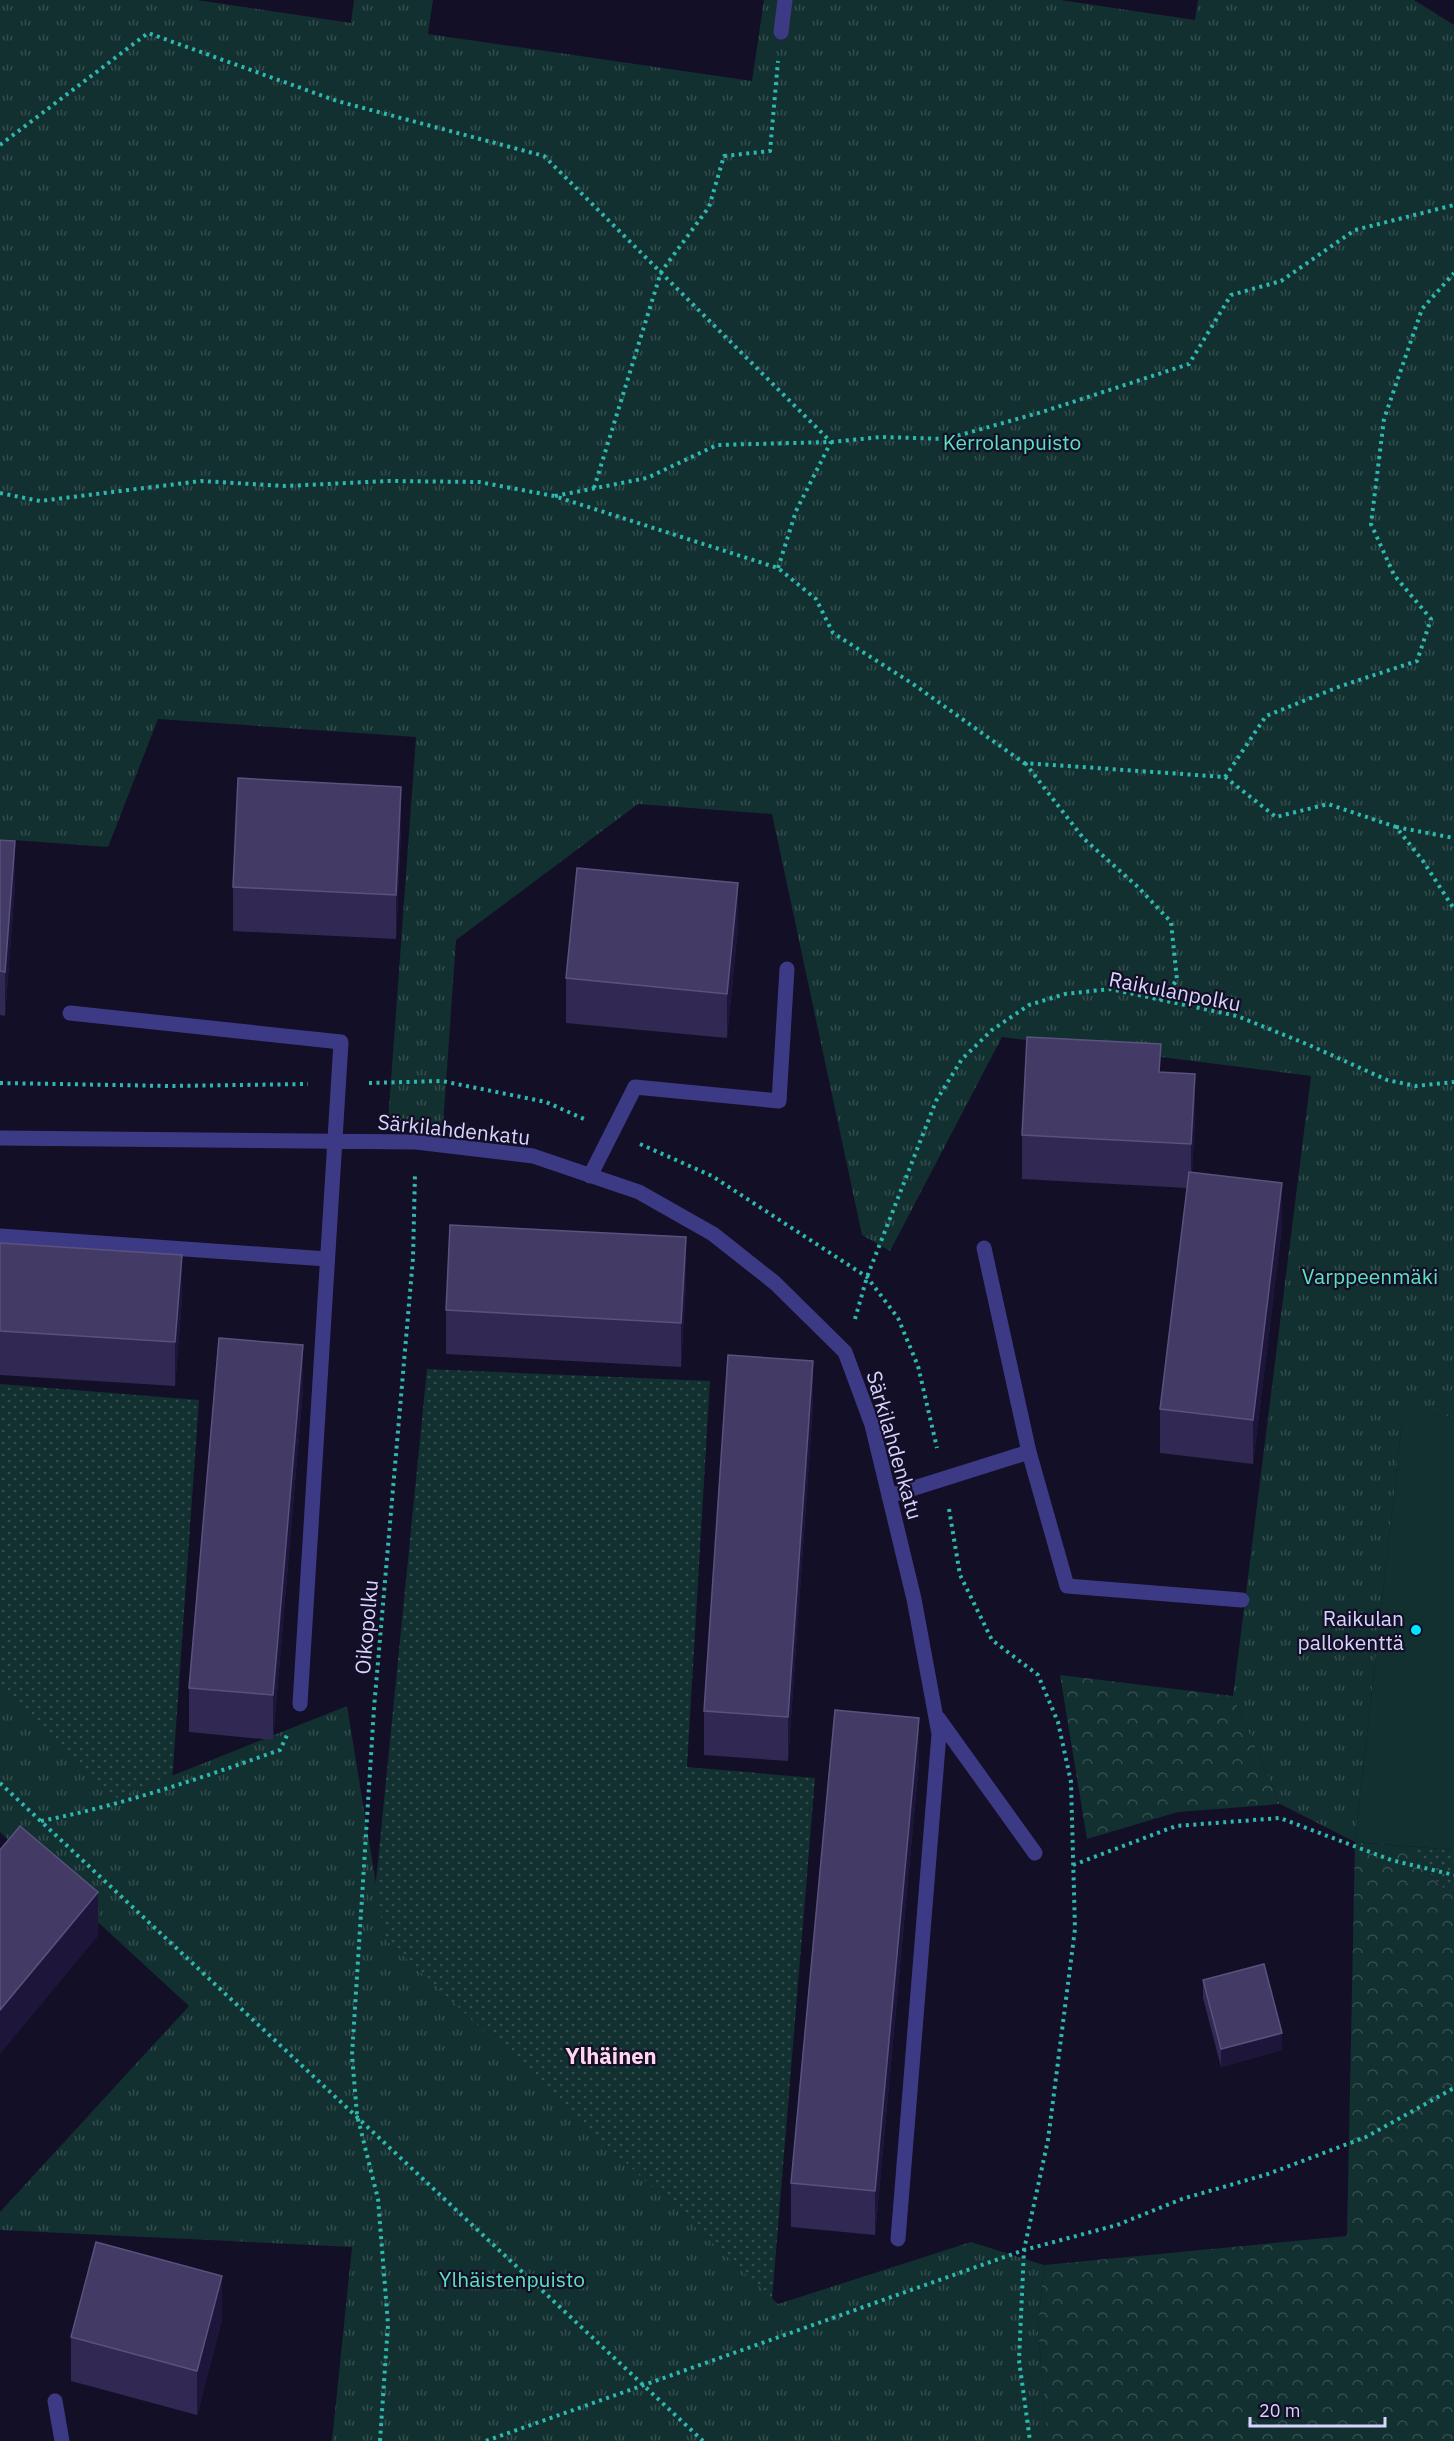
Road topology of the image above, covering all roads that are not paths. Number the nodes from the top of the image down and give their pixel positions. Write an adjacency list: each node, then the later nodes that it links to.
1 (785, 0): 2 (street)
2 (780, 32)
3 (787, 969): 7 (street)
4 (70, 1013): 6 (street)
5 (0, 1138): 6 (street, Särkilahdenkatu)
6 (334, 1141): 7 (street, Särkilahdenkatu); 10 (street)
7 (590, 1176): 12 (street, Särkilahdenkatu)
8 (0, 1236): 10 (street)
9 (984, 1248): 11 (street)
10 (327, 1259): 14 (street)
11 (1029, 1452): 12 (street); 13 (street)
12 (889, 1496): 15 (street, Särkilahdenkatu)
13 (1242, 1600)
14 (300, 1704)
15 (935, 1713): 16 (street); 17 (street, Särkilahdenkatu)
16 (1035, 1853)
17 (898, 2239)
18 (55, 2401): 19 (street)
19 (62, 2441)

